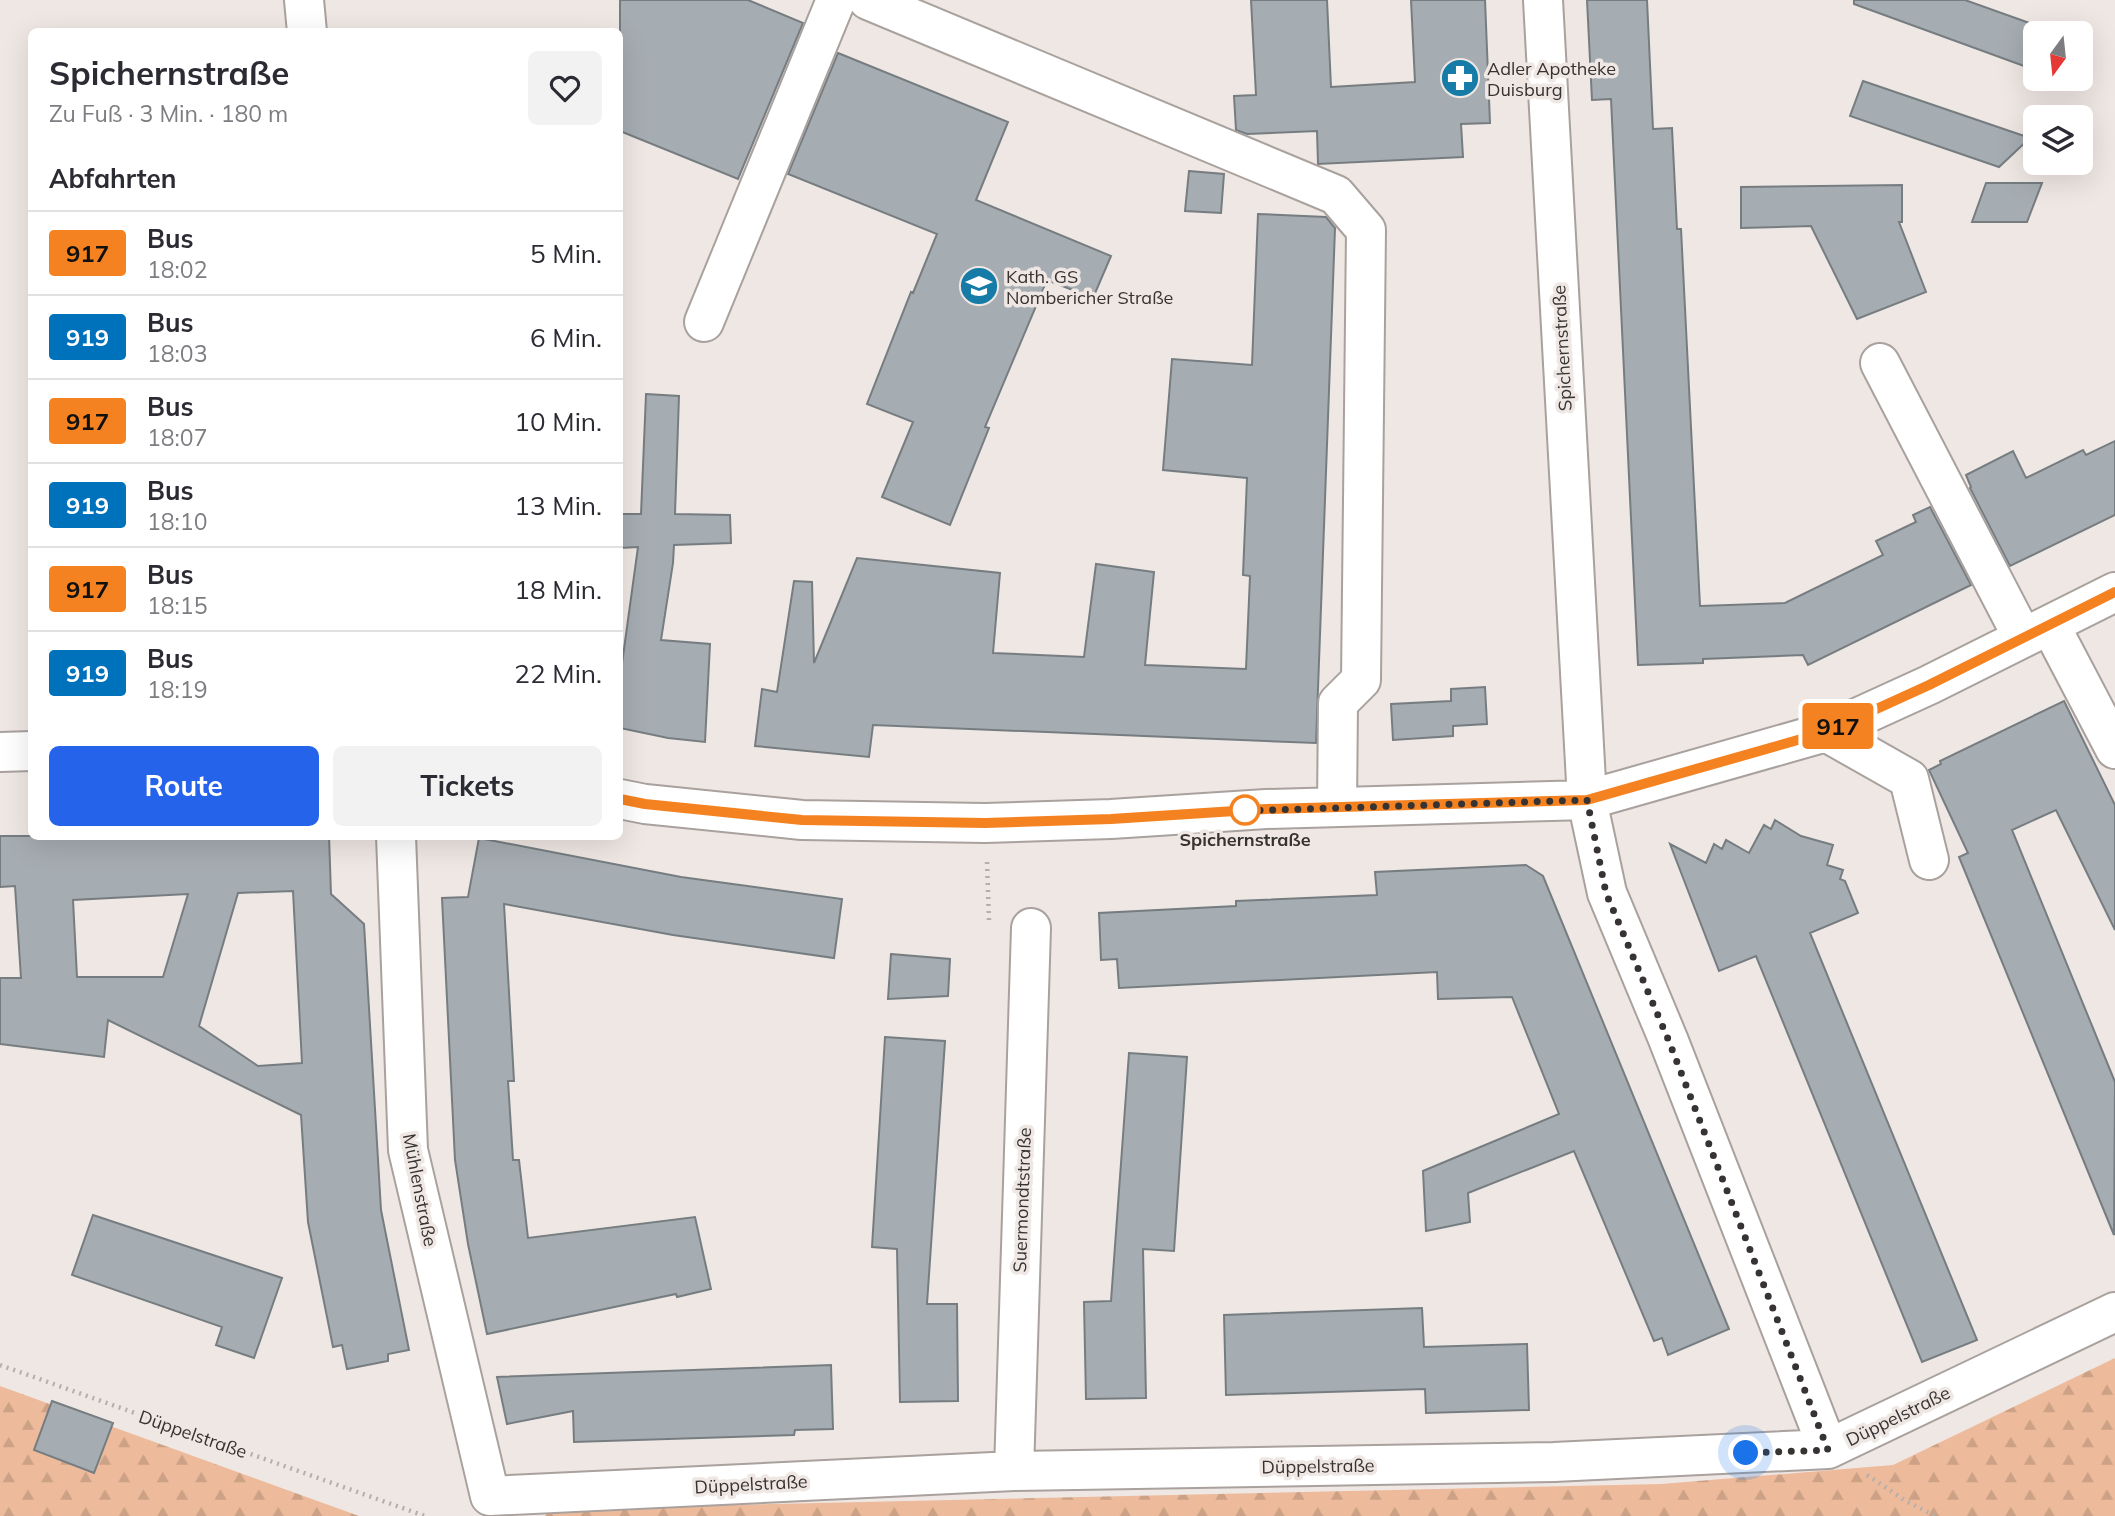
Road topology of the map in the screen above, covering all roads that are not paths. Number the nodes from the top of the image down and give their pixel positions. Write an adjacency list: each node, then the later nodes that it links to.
1 (304, 0): 5 (street)
2 (836, 0): 6 (street)
3 (868, 0): 16 (street)
4 (1544, 0): 15 (street, Spichernstraße)
5 (307, 28)
6 (704, 321)
7 (1880, 363): 9 (street)
8 (2115, 592): 9 (street)
9 (2037, 631): 10 (street); 11 (street)
10 (1826, 732): 15 (street); 18 (street)
11 (2115, 748)
12 (28, 751): 13 (street)
13 (0, 752)
14 (623, 800): 16 (street)
15 (1587, 800): 16 (street); 21 (street, Spichernstraße)
16 (1337, 807)
17 (396, 840): 23 (street, Mühlenstraße)
18 (1929, 860)
19 (1031, 928): 22 (street, Suermondtstraße)
20 (2115, 1312): 21 (street, Düppelstraße)
21 (1828, 1450): 22 (street, Düppelstraße)
22 (1014, 1471): 23 (street, Düppelstraße)
23 (490, 1496)

